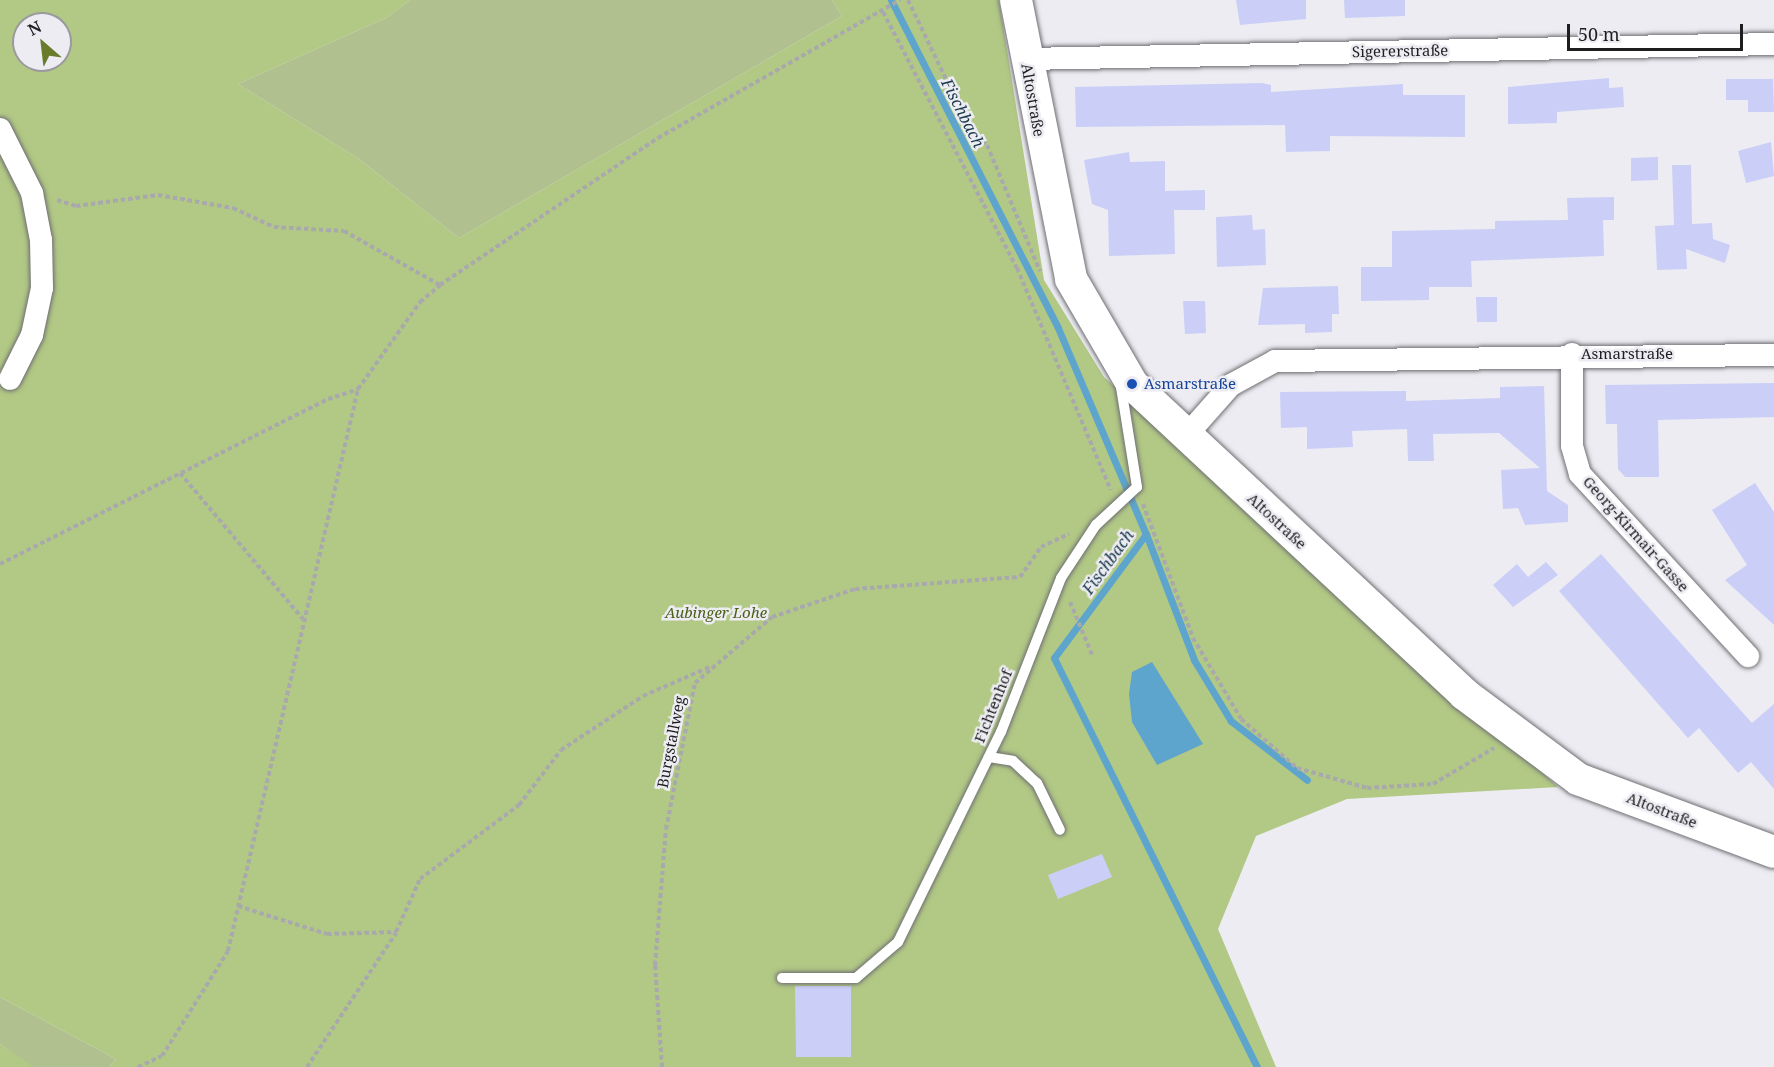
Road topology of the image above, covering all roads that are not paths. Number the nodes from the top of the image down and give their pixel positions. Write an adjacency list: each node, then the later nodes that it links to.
1 (1016, 0): 3 (main road, Altostraße)
2 (1774, 44): 3 (street, Sigererstraße)
3 (1026, 59): 7 (main road, Altostraße)
4 (0, 129): 8 (street)
5 (1572, 354): 6 (street, Asmarstraße); 9 (street, Asmarstraße); 10 (street, Georg-Kirmair-Gasse)
6 (1774, 355)
7 (1118, 366): 9 (main road, Altostraße); 11 (lane, Fichtenhof)
8 (10, 379)
9 (1185, 436): 13 (main road, Altostraße)
10 (1748, 656)
11 (989, 757): 12 (lane); 14 (lane, Fichtenhof)
12 (1060, 830)
13 (1774, 852)
14 (782, 978)

